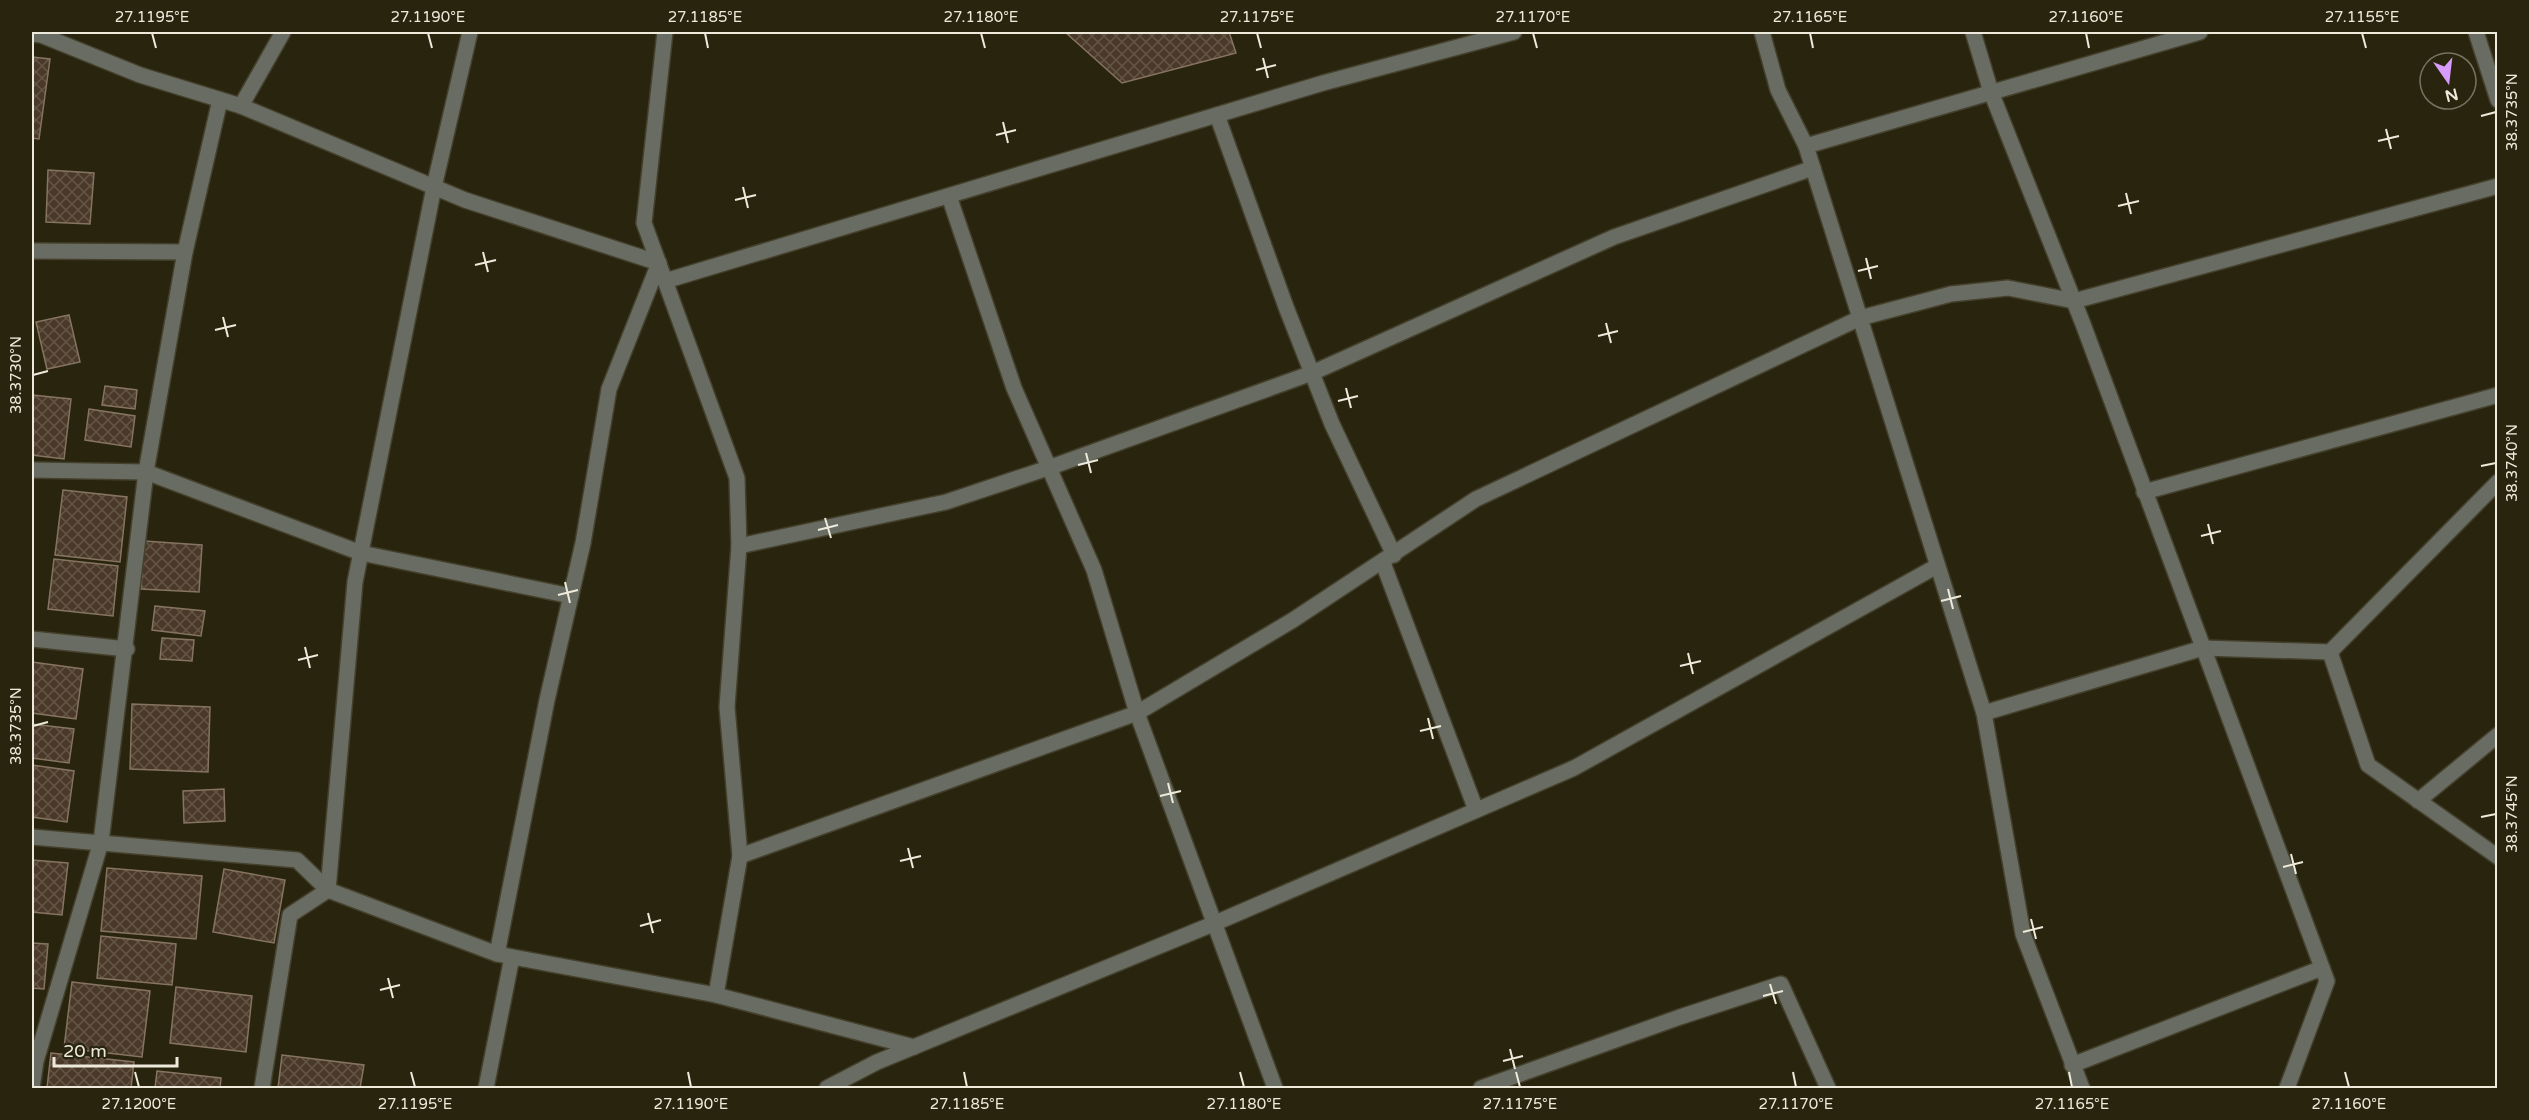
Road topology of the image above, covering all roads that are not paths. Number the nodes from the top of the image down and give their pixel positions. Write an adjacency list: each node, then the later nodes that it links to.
1 (283, 32): 13 (street)
2 (470, 32): 18 (street)
3 (666, 32): 22 (street)
4 (1514, 32): 14 (street)
5 (1761, 32): 15 (street)
6 (1974, 32): 10 (street)
7 (2200, 32): 10 (street)
8 (2476, 32): 12 (street)
9 (32, 34): 11 (street)
10 (1991, 92): 15 (street); 24 (street)
11 (220, 100): 13 (street); 21 (street)
12 (2498, 100)
13 (241, 106): 18 (street)
14 (1217, 115): 19 (street); 26 (street)
15 (1806, 146): 16 (street)
16 (1813, 168): 25 (street); 26 (street)
17 (2498, 186): 24 (street)
18 (434, 187): 22 (street); 34 (street)
19 (949, 196): 23 (street); 28 (street)
20 (32, 251): 21 (street)
21 (185, 252): 30 (street)
22 (659, 263): 23 (street); 37 (street)
23 (665, 281): 33 (street)
24 (2074, 301): 25 (street); 32 (street)
25 (1860, 318): 35 (street); 36 (street)
26 (1312, 373): 28 (street); 35 (street)
27 (2498, 395): 32 (street)
28 (1051, 467): 33 (street); 42 (street)
29 (32, 470): 30 (street)
30 (146, 472): 34 (street); 40 (street)
31 (2498, 482): 41 (street)
32 (2144, 492): 39 (street)
33 (739, 546): 49 (street)
34 (361, 553): 37 (street); 51 (street)
35 (1388, 559): 42 (street); 46 (street)
36 (1937, 566): 43 (street); 46 (street)
37 (570, 596): 53 (street)
38 (32, 639): 40 (street)
39 (2203, 648): 41 (street); 43 (street); 54 (street)
40 (127, 649): 48 (street)
41 (2330, 652): 45 (street)
42 (1137, 713): 49 (street); 52 (street)
43 (1984, 713): 58 (street)
44 (2498, 735): 45 (street)
45 (2418, 801): 50 (street)
46 (1476, 810): 52 (street)
47 (32, 837): 48 (street)
48 (101, 842): 51 (street); 57 (street)
49 (740, 856): 55 (street)
50 (2498, 857)
51 (328, 890): 53 (street); 60 (street)
52 (1213, 924): 56 (street); 63 (street)
53 (505, 956): 55 (street); 61 (street)
54 (2322, 968): 58 (street); 67 (street)
55 (716, 995): 56 (street)
56 (914, 1047): 62 (street)
57 (34, 1060): 59 (street)
58 (2072, 1065): 66 (street)
59 (32, 1089)
60 (262, 1089)
61 (486, 1089)
62 (827, 1089)
63 (1275, 1089)
64 (1481, 1089): 65 (street)
65 (1828, 1089)
66 (2082, 1089)
67 (2287, 1089)

